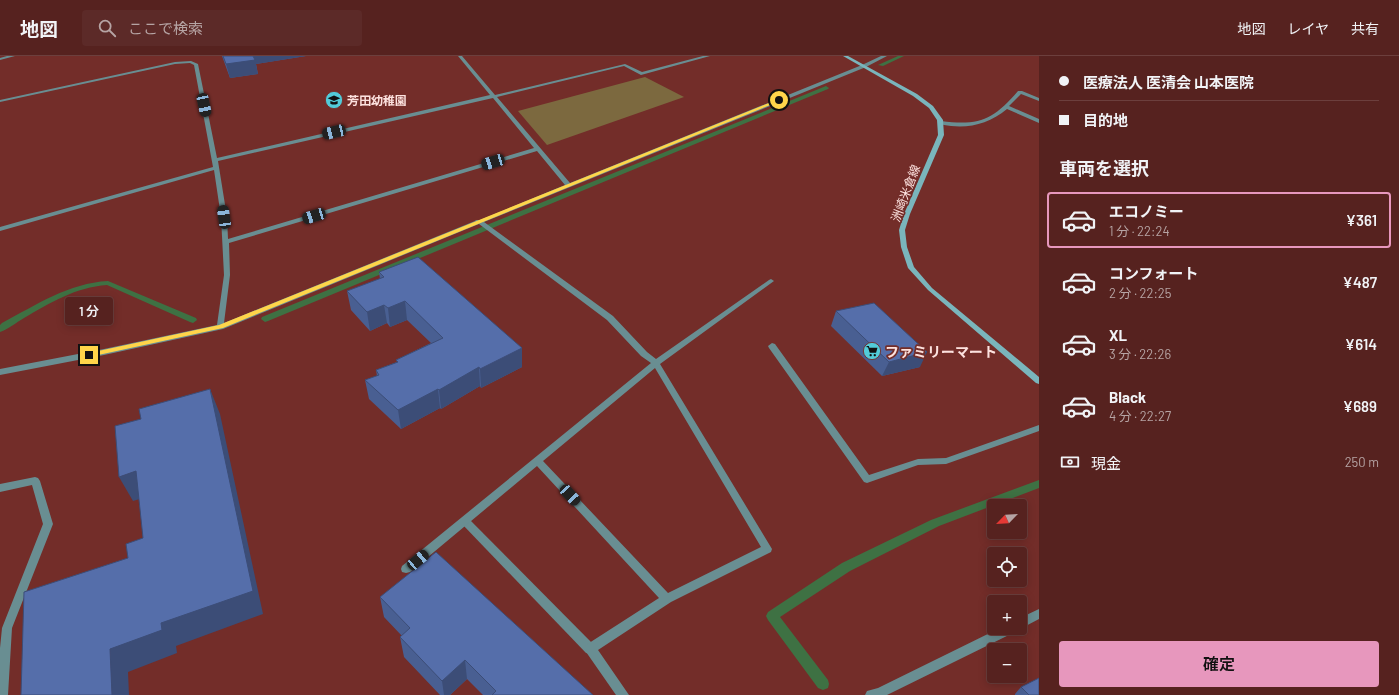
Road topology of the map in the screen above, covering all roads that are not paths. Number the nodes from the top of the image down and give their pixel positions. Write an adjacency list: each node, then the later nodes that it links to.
1 (13, 56): 6 (street)
2 (460, 56): 8 (street)
3 (708, 56): 8 (street)
4 (846, 56): 7 (main road)
5 (885, 56): 7 (street)
6 (0, 59)
7 (867, 65): 13 (main road); 17 (street)
8 (494, 96): 14 (street); 15 (street)
9 (1039, 100): 11 (street)
10 (0, 101): 15 (street)
11 (1007, 108): 12 (street); 13 (street)
12 (1039, 121)
13 (941, 123): 26 (main road, 洲崎米倉線)
14 (538, 149): 17 (street); 20 (street)
15 (215, 160): 16 (street)
16 (216, 168): 19 (street); 20 (street)
17 (568, 185): 18 (street)
18 (483, 226): 22 (street); 24 (street)
19 (0, 229)
20 (225, 242): 22 (street)
21 (772, 281): 24 (street)
22 (220, 327): 25 (street)
23 (772, 346): 27 (street)
24 (656, 363): 28 (street); 32 (street)
25 (0, 372)
26 (1039, 381)
27 (1039, 428)
28 (537, 461): 30 (street); 32 (street)
29 (0, 488): 37 (street)
30 (465, 521): 31 (street); 36 (street)
31 (406, 570)
32 (667, 599): 36 (street)
33 (1039, 614): 34 (street)
34 (1027, 620)
35 (997, 635): 39 (street)
36 (590, 648): 38 (street)
37 (2, 695)
38 (623, 695)
39 (871, 695)

